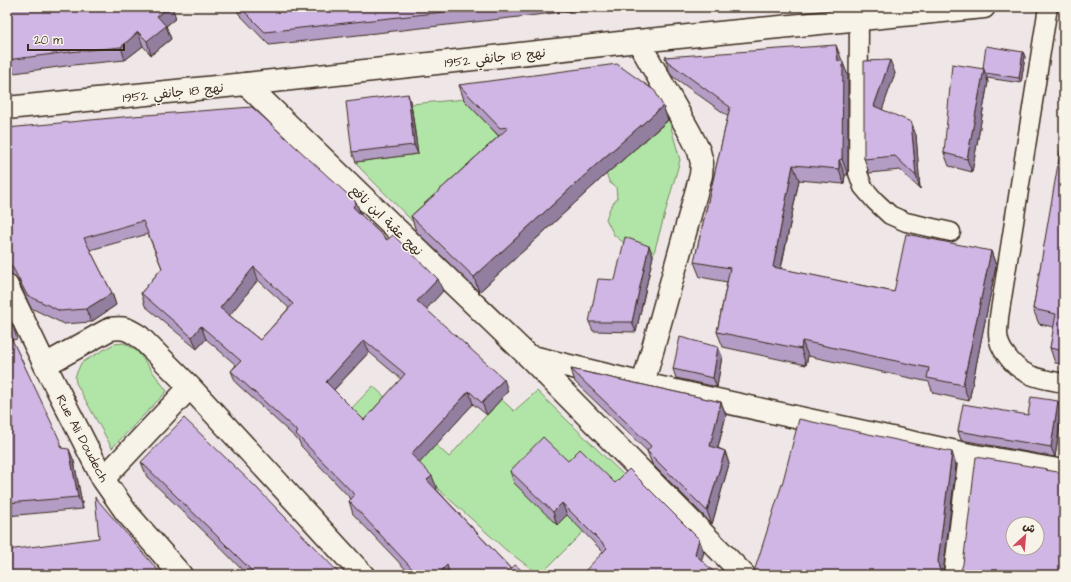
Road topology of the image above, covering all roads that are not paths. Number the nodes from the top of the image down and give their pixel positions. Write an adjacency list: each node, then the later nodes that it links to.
1 (984, 7): 3 (street, نهج 18 جانفي 1952)
2 (1048, 7): 11 (lane)
3 (858, 13): 4 (street, نهج 18 جانفي 1952); 7 (lane)
4 (638, 41): 5 (street, نهج 18 جانفي 1952); 12 (street)
5 (246, 84): 6 (street, نهج 18 جانفي 1952); 9 (street, نهج عقبة ابن نافع)
6 (7, 108)
7 (951, 232)
8 (7, 286): 10 (street, Rue Ali Doudech)
9 (528, 356): 12 (street); 19 (street, نهج عقبة ابن نافع)
10 (45, 365): 13 (street); 16 (street, Rue Ali Doudech)
11 (1064, 383)
12 (643, 384): 14 (street)
13 (190, 388): 16 (street); 18 (street)
14 (970, 455): 15 (street); 20 (street)
15 (1064, 472)
16 (103, 479): 17 (street, Rue Ali Doudech)
17 (181, 575)
18 (364, 575)
19 (744, 575)
20 (955, 575)

